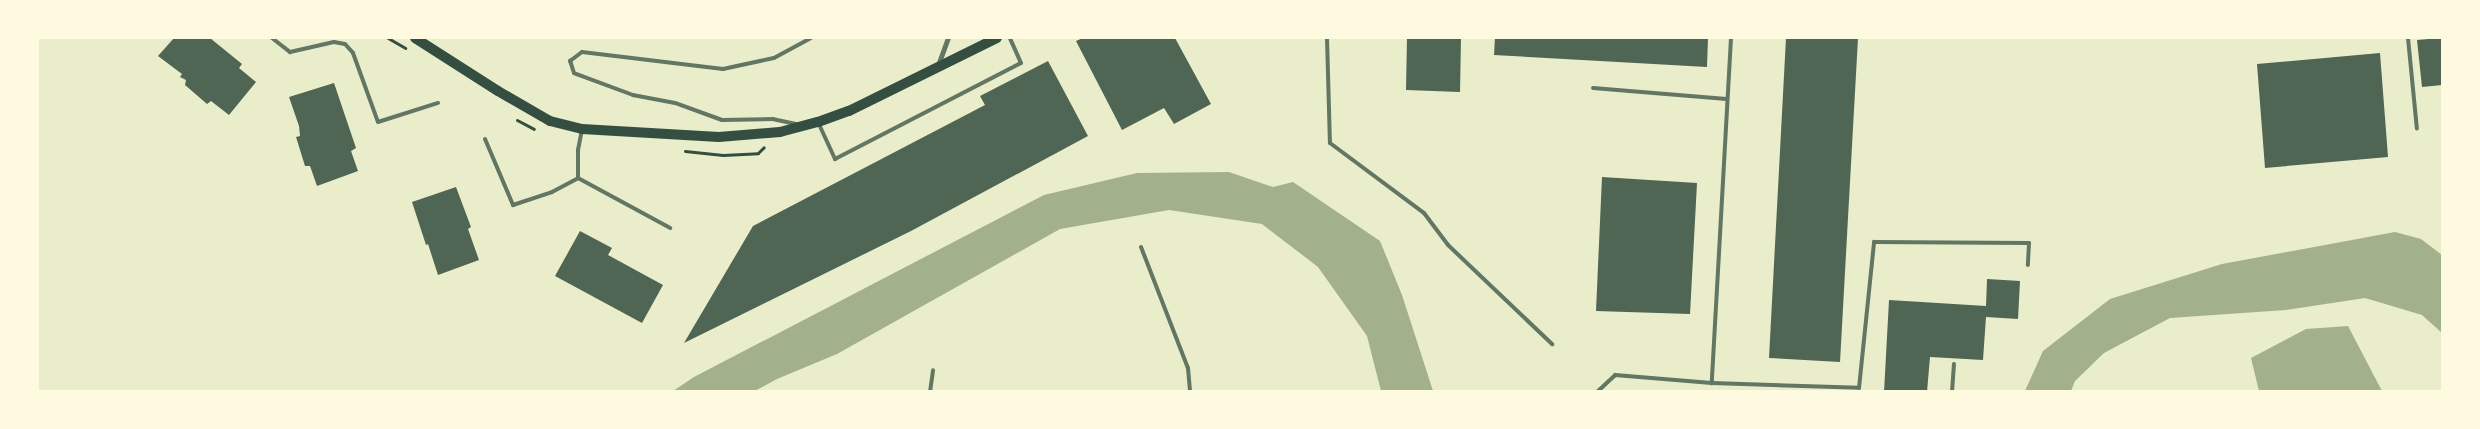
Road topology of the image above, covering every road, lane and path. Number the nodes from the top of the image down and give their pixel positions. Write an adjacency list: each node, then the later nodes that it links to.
1 (272, 38): 13 (lane)
2 (415, 38): 16 (main road)
3 (810, 38): 15 (lane)
4 (948, 38): 10 (street)
5 (997, 38): 10 (main road)
6 (1010, 38): 14 (lane)
7 (1326, 38): 23 (lane)
8 (1731, 38): 12 (lane)
9 (2408, 38): 17 (lane)
10 (938, 66): 14 (main road)
11 (1593, 88): 12 (lane)
12 (1728, 99): 26 (lane)
13 (438, 103)
14 (818, 122): 15 (main road)
15 (803, 126): 16 (main road)
16 (582, 129): 19 (lane)
17 (2418, 129)
18 (485, 139): 19 (lane)
19 (578, 178): 20 (lane)
20 (670, 228)
21 (1141, 247): 29 (lane)
22 (2028, 265): 27 (lane)
23 (1552, 344)
24 (1954, 364): 31 (lane)
25 (932, 370): 28 (lane)
26 (1712, 383): 27 (lane); 30 (lane)
27 (1859, 390)
28 (930, 392)
29 (1190, 392)
30 (1597, 392)
31 (1952, 392)

